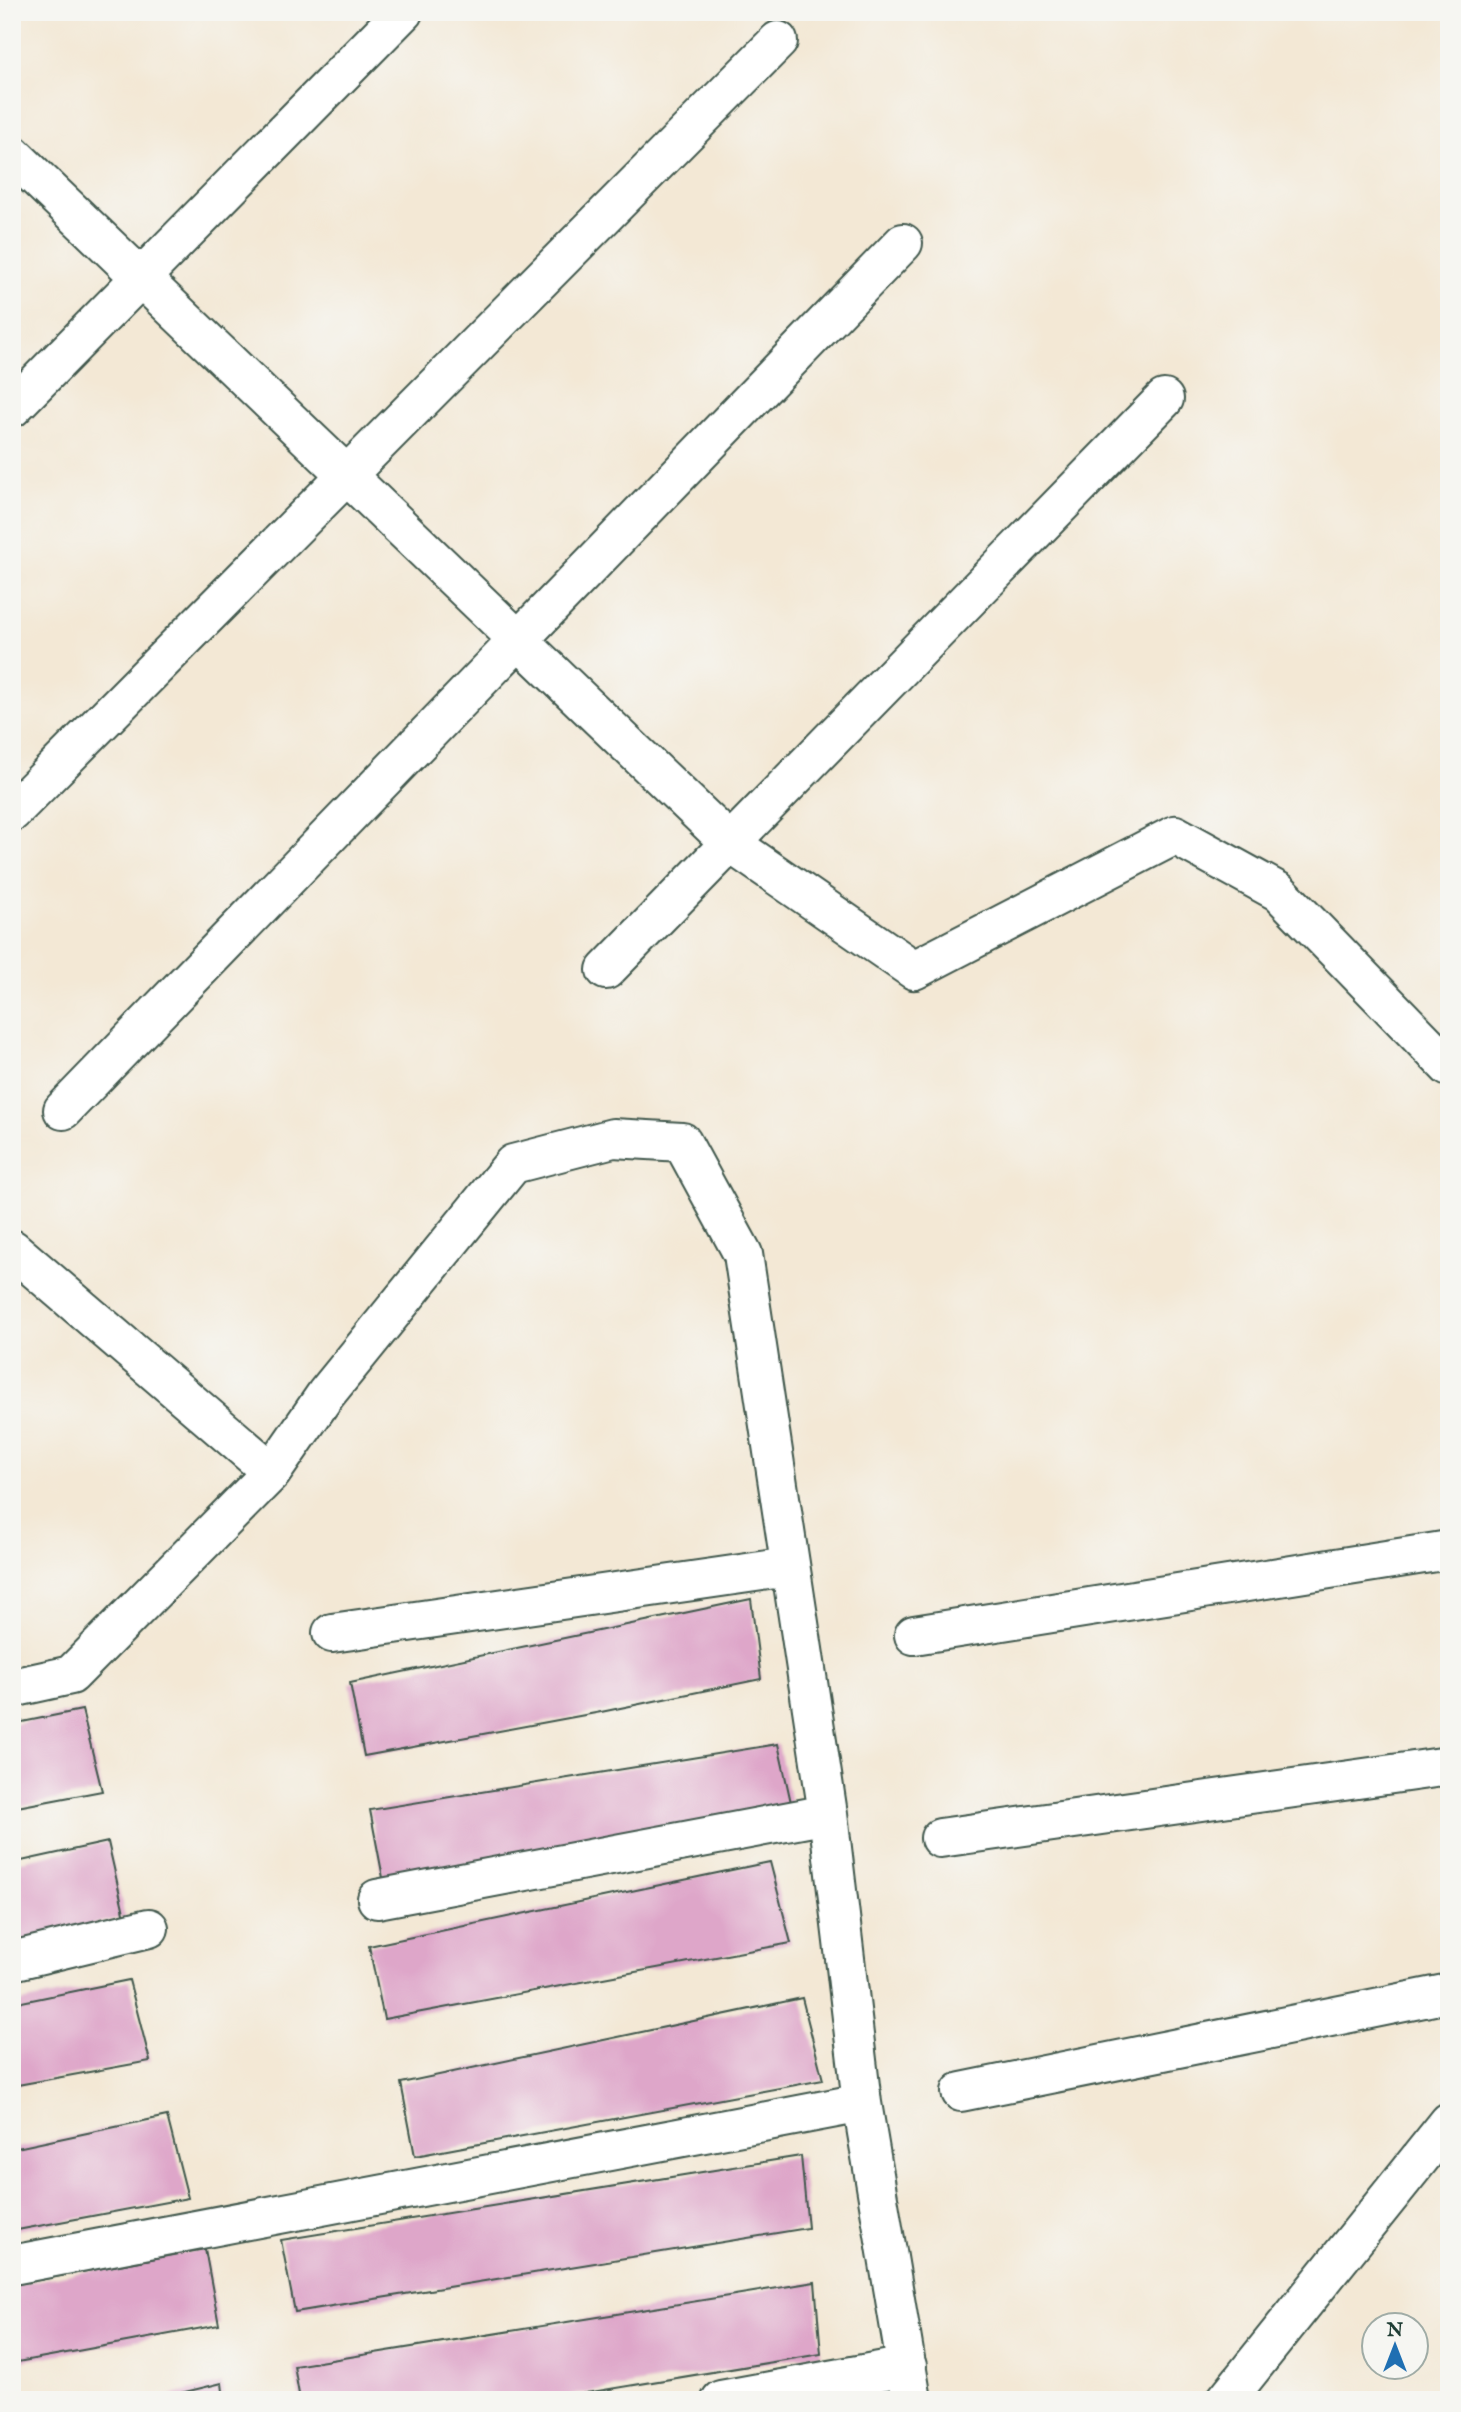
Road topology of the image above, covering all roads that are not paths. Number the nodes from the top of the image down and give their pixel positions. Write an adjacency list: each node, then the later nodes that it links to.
1 (402, 12): 5 (street)
2 (778, 41): 8 (street)
3 (12, 154): 5 (street)
4 (903, 243): 9 (street)
5 (141, 278): 7 (street); 8 (street)
6 (1164, 399): 11 (street)
7 (12, 408)
8 (347, 475): 9 (street); 10 (street)
9 (519, 641): 11 (street); 14 (street)
10 (12, 812)
11 (730, 843): 12 (street); 13 (street)
12 (606, 970)
13 (1449, 1067)
14 (63, 1110)
15 (12, 1249): 16 (street)
16 (272, 1472): 18 (street); 21 (street)
17 (1449, 1550): 20 (street)
18 (789, 1567): 19 (street); 23 (street)
19 (332, 1633)
20 (914, 1635)
21 (12, 1688)
22 (1449, 1766): 24 (street)
23 (828, 1814): 25 (street); 30 (street)
24 (940, 1838)
25 (377, 1899)
26 (149, 1928): 27 (street)
27 (12, 1961)
28 (1449, 1993): 29 (street)
29 (961, 2092)
30 (862, 2102): 32 (street); 33 (street)
31 (1449, 2122): 35 (street)
32 (12, 2265)
33 (910, 2383): 34 (street)
34 (721, 2400)
35 (1226, 2400)

